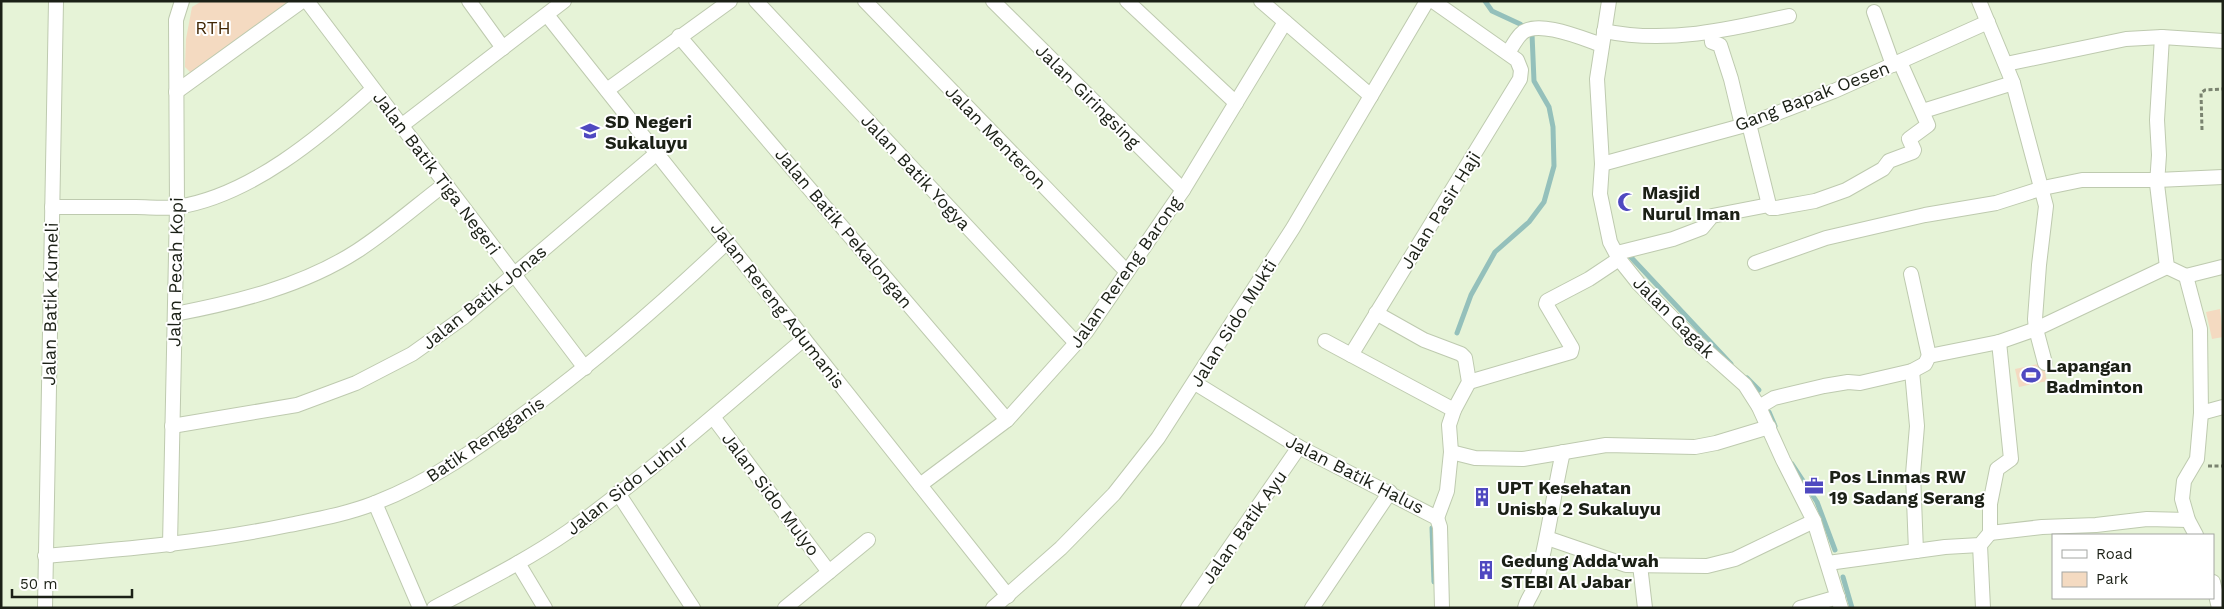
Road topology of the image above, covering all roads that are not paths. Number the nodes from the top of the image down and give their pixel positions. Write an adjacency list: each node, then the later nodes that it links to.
1 (56, 1): 48 (street, Jalan Batik Kumeli)
2 (182, 1): 34 (street, Jalan Pecah Kopi)
3 (302, 1): 34 (street)
4 (307, 1): 32 (street, Jalan Batik Tiga Negeri)
5 (469, 1): 27 (street)
6 (564, 1): 18 (street)
7 (730, 1): 23 (street)
8 (756, 1): 65 (street, Jalan Batik Yogya)
9 (865, 1): 55 (street, Jalan Menteron)
10 (993, 1): 46 (street, Jalan Giringsing)
11 (1127, 1): 36 (street)
12 (1261, 1): 20 (street)
13 (1427, 1): 35 (street, Jalan Sido Mukti)
14 (1433, 1): 28 (street, Jalan Pasir Haji)
15 (1608, 1): 25 (street, Jalan Gagak)
16 (1979, 1): 21 (street)
17 (1874, 12): 29 (street)
18 (547, 15): 27 (street); 33 (street, Jalan Rereng Adumanis)
19 (1789, 16): 22 (street)
20 (1285, 22): 35 (street); 36 (street, Jalan Rereng Barong)
21 (1988, 22): 29 (street, Gang Bapak Oesen); 30 (street)
22 (1710, 32): 25 (street); 38 (street)
23 (679, 36): 33 (street); 78 (street, Jalan Batik Pekalongan)
24 (2162, 37): 26 (street); 30 (street); 43 (street)
25 (1603, 38): 28 (street); 41 (street, Jalan Gagak)
26 (2223, 41)
27 (503, 48): 39 (street)
28 (1508, 54): 59 (street, Jalan Pasir Haji)
29 (1897, 63): 37 (street); 38 (street, Gang Bapak Oesen)
30 (2006, 64): 31 (street)
31 (2013, 83): 37 (street); 45 (street)
32 (373, 89): 39 (street, Jalan Batik Tiga Negeri); 49 (street)
33 (607, 90): 40 (street, Jalan Rereng Adumanis)
34 (176, 92): 49 (street, Jalan Pecah Kopi)
35 (1371, 96): 72 (street, Jalan Sido Mukti)
36 (1236, 103): 46 (street, Jalan Rereng Barong)
37 (1923, 111): 47 (street)
38 (1746, 125): 41 (street, Gang Bapak Oesen); 47 (street)
39 (401, 126): 44 (street, Jalan Batik Tiga Negeri)
40 (657, 153): 50 (street, Jalan Rereng Adumanis); 56 (street, Jalan Batik Jonas)
41 (1602, 164): 51 (street, Jalan Gagak)
42 (2223, 177): 43 (street)
43 (2157, 180): 45 (street); 53 (street)
44 (445, 184): 56 (street, Jalan Batik Tiga Negeri); 60 (street)
45 (2043, 188): 52 (street); 61 (street)
46 (1183, 190): 55 (street, Jalan Rereng Barong)
47 (1769, 205): 51 (street)
48 (52, 207): 49 (street); 98 (street, Jalan Batik Kumeli)
49 (177, 207): 60 (street, Jalan Pecah Kopi)
50 (727, 242): 62 (street, Jalan Rereng Adumanis); 69 (street, Batik Rengganis)
51 (1618, 256): 71 (street); 73 (street, Jalan Gagak)
52 (1755, 263)
53 (2167, 266): 58 (street); 61 (street)
54 (2222, 267): 58 (street)
55 (1127, 272): 65 (street, Jalan Rereng Barong)
56 (514, 274): 69 (street, Jalan Batik Tiga Negeri); 79 (street, Jalan Batik Jonas)
57 (1911, 274): 67 (street)
58 (2186, 276): 76 (street)
59 (1376, 313): 66 (street, Jalan Pasir Haji); 71 (street)
60 (175, 314): 79 (street, Jalan Pecah Kopi)
61 (2036, 329): 64 (street); 68 (street)
62 (804, 339): 77 (street, Jalan Sido Luhur); 84 (street, Jalan Rereng Adumanis)
63 (1324, 341): 66 (street)
64 (1999, 342): 67 (street); 91 (street)
65 (1076, 343): 78 (street, Jalan Rereng Barong)
66 (1351, 355): 75 (street)
67 (1929, 356): 70 (street)
68 (2045, 363)
69 (585, 368): 87 (street, Batik Rengganis)
70 (1912, 371): 73 (street); 97 (street)
71 (1469, 382): 75 (street)
72 (1194, 383): 81 (street, Jalan Batik Halus); 105 (street, Jalan Sido Mukti)
73 (1759, 406): 80 (street, Jalan Gagak)
74 (2223, 407): 76 (street)
75 (1449, 408): 82 (street)
76 (2201, 413): 89 (street)
77 (713, 417): 86 (street, Jalan Sido Luhur); 102 (street, Jalan Sido Mulyo)
78 (1007, 420): 84 (street, Jalan Rereng Barong)
79 (172, 426): 95 (street, Jalan Pecah Kopi)
80 (1769, 428): 83 (street); 90 (street, Jalan Gagak)
81 (1299, 446): 85 (street, Jalan Batik Halus); 114 (street, Jalan Batik Ayu)
82 (1450, 452): 83 (street); 88 (street)
83 (1562, 452): 93 (street)
84 (920, 485): 105 (street, Jalan Rereng Adumanis)
85 (1390, 492): 88 (street, Jalan Batik Halus); 115 (street)
86 (618, 493): 99 (street, Jalan Sido Luhur); 111 (street)
87 (375, 503): 95 (street, Batik Rengganis); 108 (street)
88 (1437, 518): 103 (street, Jalan Batik Halus)
89 (2188, 520): 91 (street); 92 (street)
90 (1814, 521): 100 (street, Jalan Gagak); 101 (street)
91 (1990, 533): 96 (street)
92 (2195, 534)
93 (1547, 538): 101 (street); 118 (street)
94 (868, 540): 102 (street, Jalan Sido Mulyo)
95 (170, 545): 98 (street, Batik Rengganis)
96 (1980, 546): 97 (street); 121 (street)
97 (1916, 551): 100 (street)
98 (45, 556): 107 (street, Jalan Batik Kumeli)
99 (518, 563): 109 (street, Jalan Sido Luhur); 110 (street)
100 (1828, 564): 106 (street, Jalan Gagak)
101 (1640, 565): 119 (street)
102 (829, 572): 112 (street, Jalan Sido Mulyo)
103 (1442, 585): 116 (street); 117 (street, Jalan Batik Halus)
104 (2214, 586): 122 (street)
105 (1008, 596): 113 (street, Jalan Sido Mukti)
106 (1840, 602): 120 (street)
107 (45, 608)
108 (420, 608)
109 (434, 608)
110 (545, 608)
111 (693, 608)
112 (785, 608)
113 (993, 608)
114 (1188, 608)
115 (1312, 608)
116 (1431, 608)
117 (1442, 608)
118 (1525, 608)
119 (1644, 608)
120 (1801, 608)
121 (1983, 608)
122 (2219, 608)

